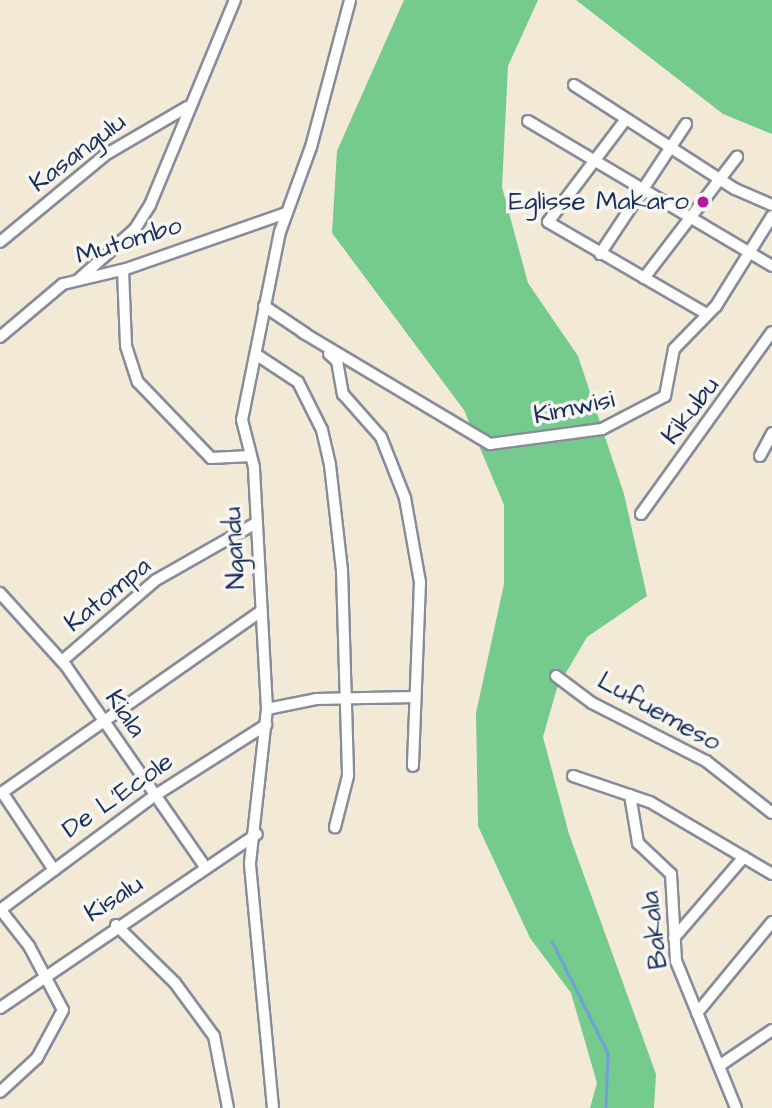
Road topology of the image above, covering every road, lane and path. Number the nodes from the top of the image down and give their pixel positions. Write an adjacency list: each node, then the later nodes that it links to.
1 (235, 0): 4 (street)
2 (350, 0): 14 (street, Ngandu)
3 (574, 85): 5 (street)
4 (187, 107): 17 (street, Kasangulu); 23 (street)
5 (626, 119): 8 (street); 10 (street)
6 (528, 121): 10 (street)
7 (686, 124): 8 (street)
8 (673, 149): 11 (street); 12 (street)
9 (737, 157): 11 (street)
10 (598, 161): 12 (street); 19 (street)
11 (720, 179): 13 (street); 16 (street)
12 (645, 191): 16 (street); 19 (street)
13 (772, 205)
14 (286, 213): 21 (street, Mutombo); 24 (street, Ngandu)
15 (772, 216): 18 (street, Kimwisi)
16 (689, 220): 18 (street); 22 (street)
17 (0, 242)
18 (747, 251): 20 (street); 25 (street, Kimwisi)
19 (600, 254): 22 (street)
20 (772, 266)
21 (123, 270): 23 (street, Mutombo); 31 (street)
22 (644, 278): 25 (street)
23 (78, 280): 28 (street, Mutombo)
24 (264, 306): 26 (street); 29 (street, Ngandu)
25 (707, 314): 26 (street, Kimwisi)
26 (302, 331): 39 (street)
27 (772, 332): 33 (street, Kikubu)
28 (0, 337)
29 (257, 355): 31 (street, Ngandu); 40 (street)
30 (772, 433): 32 (street)
31 (251, 456): 34 (street, Ngandu)
32 (760, 456)
33 (641, 514)
34 (256, 523): 36 (street, Ngandu); 37 (street, Katompa)
35 (0, 593): 37 (street, Kiala)
36 (261, 611): 41 (street, Ngandu); 42 (street)
37 (62, 661): 42 (street, Kiala)
38 (556, 676): 49 (street, Lufuemeso)
39 (415, 697): 40 (street); 44 (street)
40 (346, 698): 41 (street); 50 (street)
41 (267, 709): 43 (street, Ngandu)
42 (102, 721): 46 (street); 48 (street, Kiala)
43 (266, 725): 48 (street, De L'Ecole); 51 (street, Ngandu)
44 (413, 766)
45 (573, 776): 47 (street)
46 (1, 793): 54 (street)
47 (631, 795): 52 (street); 59 (street, Bakala)
48 (154, 796): 53 (street, Kiala); 54 (street, De L'Ecole)
49 (772, 813)
50 (335, 827)
51 (257, 834): 53 (street, Kisalu); 67 (street, Ngandu)
52 (744, 857): 55 (street); 59 (street)
53 (205, 867): 58 (street, Kisalu)
54 (54, 870): 56 (street, De L'Ecole)
55 (772, 874)
56 (0, 910): 60 (street)
57 (772, 922): 62 (street)
58 (116, 925): 60 (street, Kisalu); 66 (street)
59 (674, 938): 62 (street, Bakala)
60 (45, 971): 61 (street, Kisalu); 65 (street)
61 (0, 1007)
62 (697, 1013): 64 (street, Bakala)
63 (772, 1030): 64 (street)
64 (719, 1066): 68 (street, Bakala)
65 (0, 1092)
66 (228, 1108)
67 (273, 1108)
68 (736, 1108)

